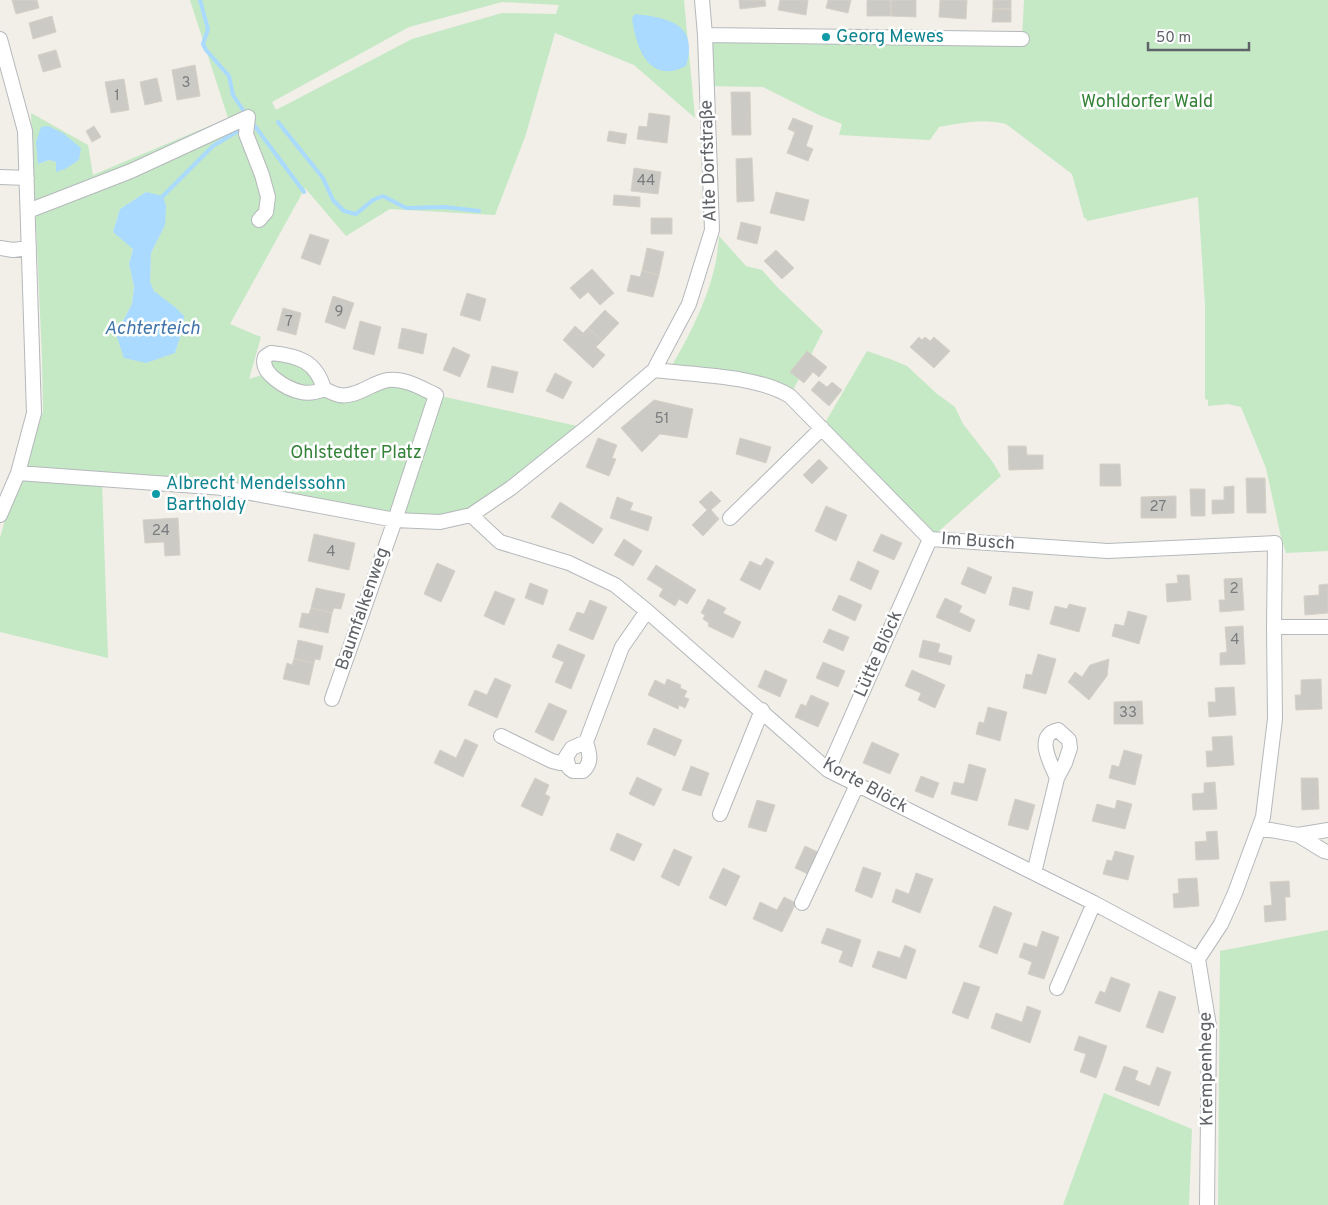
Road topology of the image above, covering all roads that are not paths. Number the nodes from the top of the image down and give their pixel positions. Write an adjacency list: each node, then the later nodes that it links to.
1 (702, 0): 2 (street, Alte Dorfstraße)
2 (705, 35): 3 (street); 11 (street, Alte Dorfstraße)
3 (1022, 39)
4 (0, 40): 6 (street)
5 (0, 177): 6 (street)
6 (27, 178): 7 (street)
7 (28, 211): 8 (street); 10 (street)
8 (258, 220)
9 (0, 248): 10 (street)
10 (29, 248): 14 (street)
11 (654, 370): 13 (street, Im Busch); 16 (street, Alte Dorfstraße)
12 (324, 389): 18 (street)
13 (822, 428): 17 (street); 19 (street, Im Busch)
14 (18, 473): 15 (street); 18 (street)
15 (0, 512)
16 (470, 515): 18 (street); 20 (street, Korte Blöck)
17 (730, 518)
18 (395, 520): 23 (street, Baumfalkenweg)
19 (930, 539): 21 (street, Im Busch); 28 (street, Lütte Blöck)
20 (647, 610): 24 (street, Korte Blöck); 26 (street)
21 (1274, 627): 22 (street); 32 (street)
22 (1328, 627)
23 (332, 699)
24 (762, 710): 28 (street, Korte Blöck); 31 (street)
25 (501, 736): 27 (street)
26 (586, 742): 27 (street); 27 (street)
27 (567, 762)
28 (828, 770): 30 (street, Korte Blöck)
29 (1057, 778): 36 (street)
30 (857, 785): 36 (street, Korte Blöck); 37 (street)
31 (720, 814)
32 (1259, 828): 34 (street); 39 (street)
33 (1328, 830): 34 (street)
34 (1298, 834): 35 (street)
35 (1328, 852)
36 (1034, 873): 38 (street, Korte Blöck)
37 (802, 903)
38 (1094, 903): 39 (street, Korte Blöck); 40 (street)
39 (1198, 959): 41 (street, Krempenhege)
40 (1057, 988)
41 (1207, 1205)

